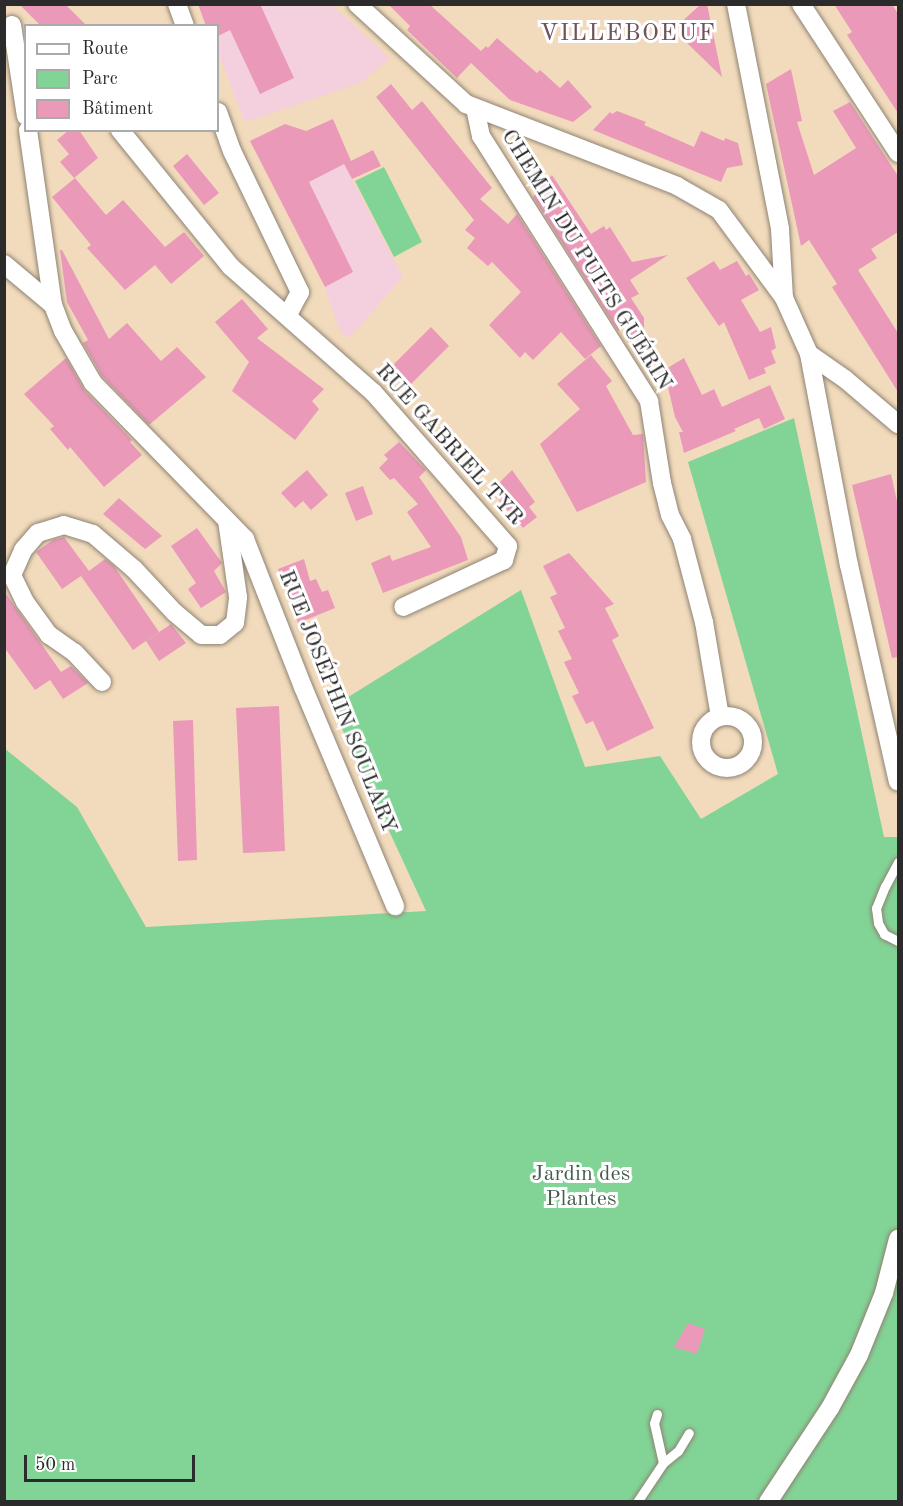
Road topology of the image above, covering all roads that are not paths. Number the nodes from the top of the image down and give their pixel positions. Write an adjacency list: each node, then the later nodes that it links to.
1 (177, 4): 6 (street)
2 (357, 4): 9 (street)
3 (736, 4): 15 (street)
4 (801, 4): 13 (street)
5 (8, 20): 7 (street); 8 (street)
6 (184, 24)
7 (24, 36)
8 (24, 105)
9 (475, 108): 15 (street); 23 (street, CHEMIN DU PUITS GUÉRIN)
10 (219, 115): 17 (street)
11 (28, 132): 16 (street)
12 (122, 132): 17 (street)
13 (898, 153)
14 (4, 264): 16 (street)
15 (784, 298): 18 (street)
16 (53, 305): 20 (street, RUE JOSÉPHIN SOULARY)
17 (288, 315): 21 (street, RUE GABRIEL TYR)
18 (809, 354): 19 (street); 24 (street)
19 (898, 424)
20 (227, 521): 22 (street); 26 (street, RUE JOSÉPHIN SOULARY)
21 (403, 607)
22 (102, 682)
23 (720, 717)
24 (898, 782)
25 (898, 862): 27 (lane)
26 (395, 906)
27 (898, 941)
28 (898, 1239): 33 (street)
29 (657, 1414): 31 (lane)
30 (689, 1433): 31 (lane)
31 (663, 1462): 32 (lane)
32 (637, 1502)
33 (768, 1502)

